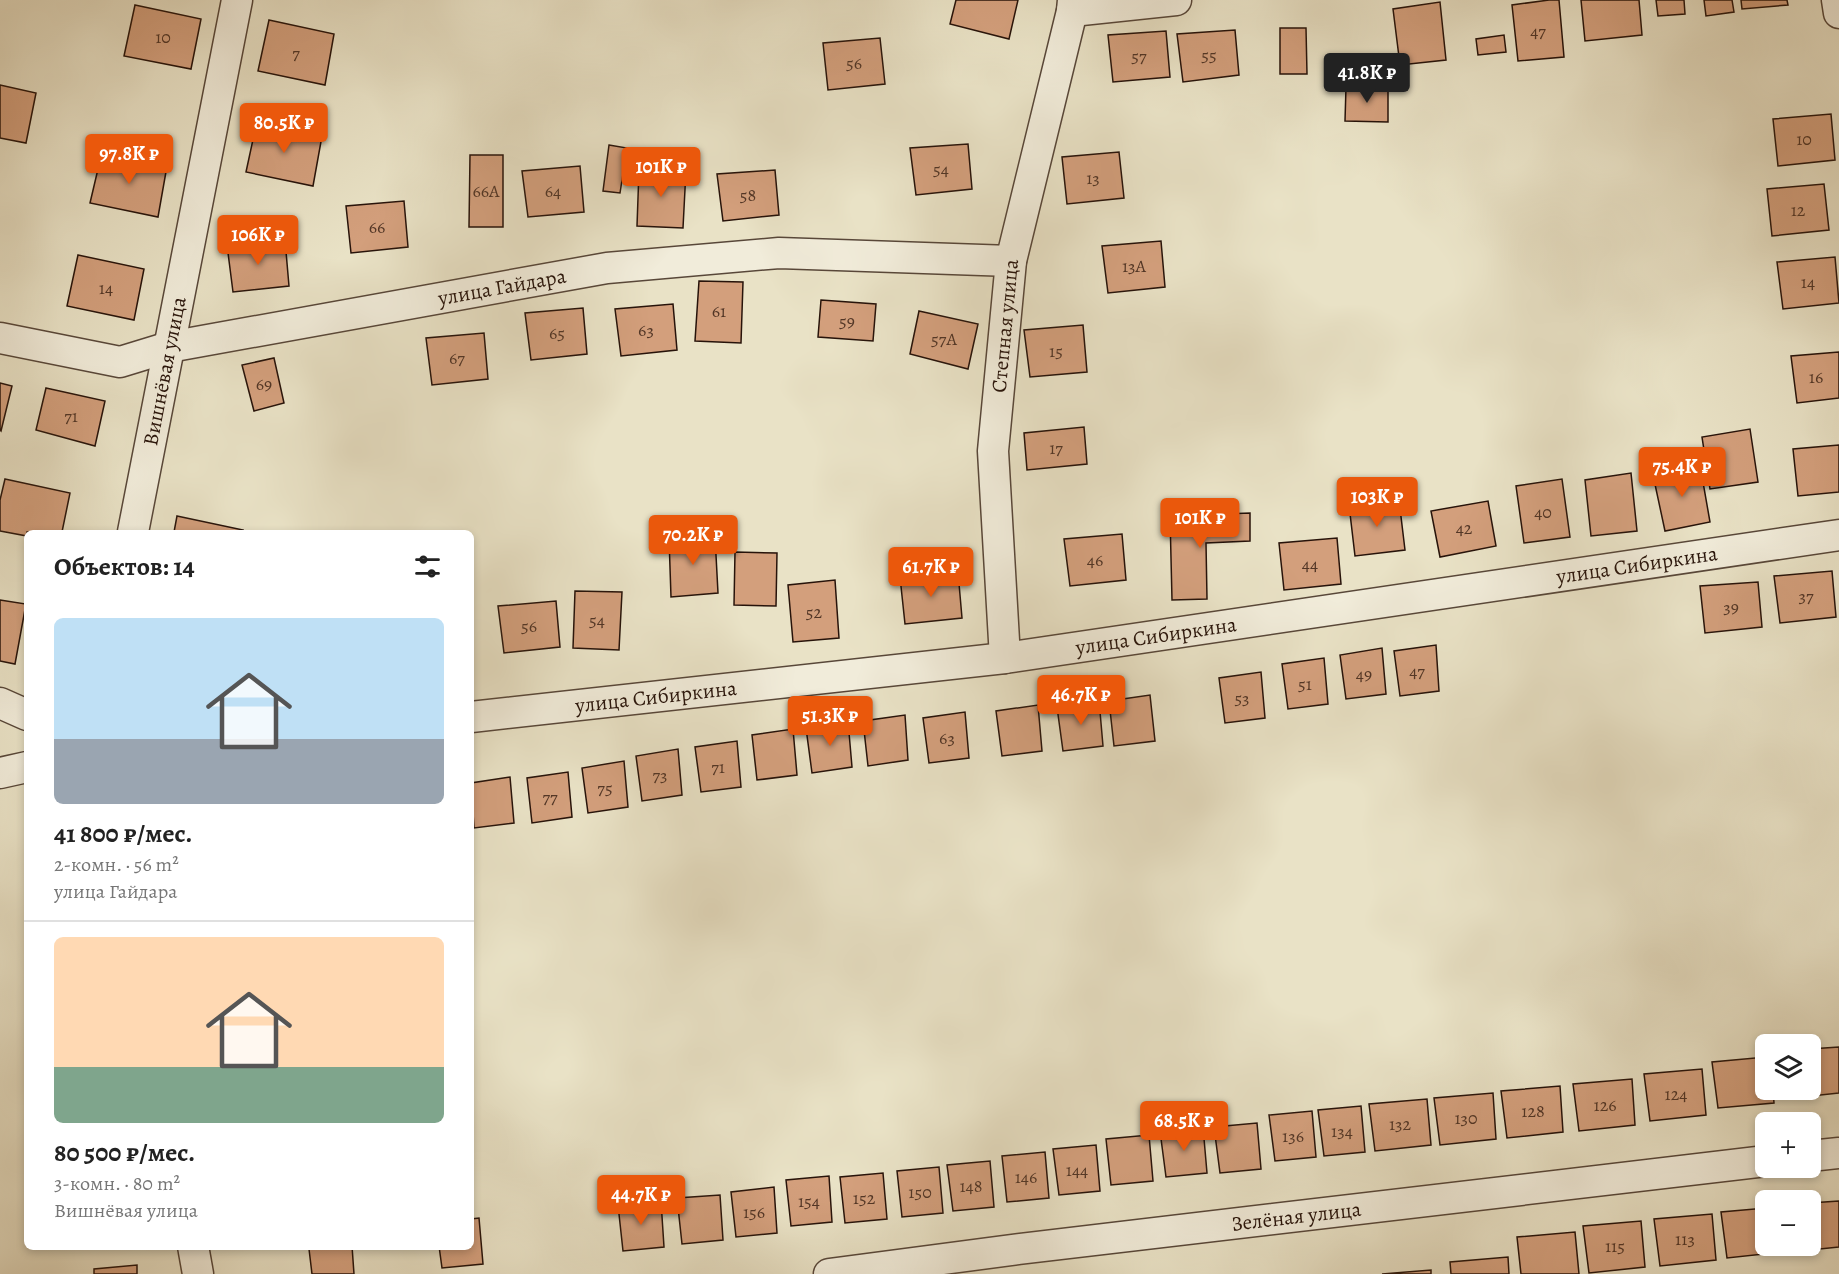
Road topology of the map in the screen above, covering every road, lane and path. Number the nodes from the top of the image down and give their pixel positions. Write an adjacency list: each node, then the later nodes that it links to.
1 (237, 0): 8 (street, Вишнёвая улица)
2 (1176, 0): 4 (street)
3 (1837, 0): 5 (street)
4 (1072, 6): 6 (street, Степная улица)
5 (1839, 12)
6 (1011, 261): 8 (street, улица Гайдара); 11 (street, Степная улица)
7 (0, 338): 8 (street, улица Гайдара)
8 (169, 347): 9 (street, Вишнёвая улица)
9 (133, 530)
10 (1839, 535): 11 (street, улица Сибиркина)
11 (1005, 658): 14 (street, улица Сибиркина)
12 (0, 703): 13 (street)
13 (24, 714)
14 (474, 717)
15 (24, 768): 16 (street)
16 (0, 773)
17 (1839, 1153): 18 (street)
18 (1821, 1155)
19 (1755, 1162): 21 (street, Зелёная улица)
20 (195, 1250): 22 (street)
21 (1021, 1261): 23 (street, Зелёная улица)
22 (198, 1274)
23 (829, 1274)

